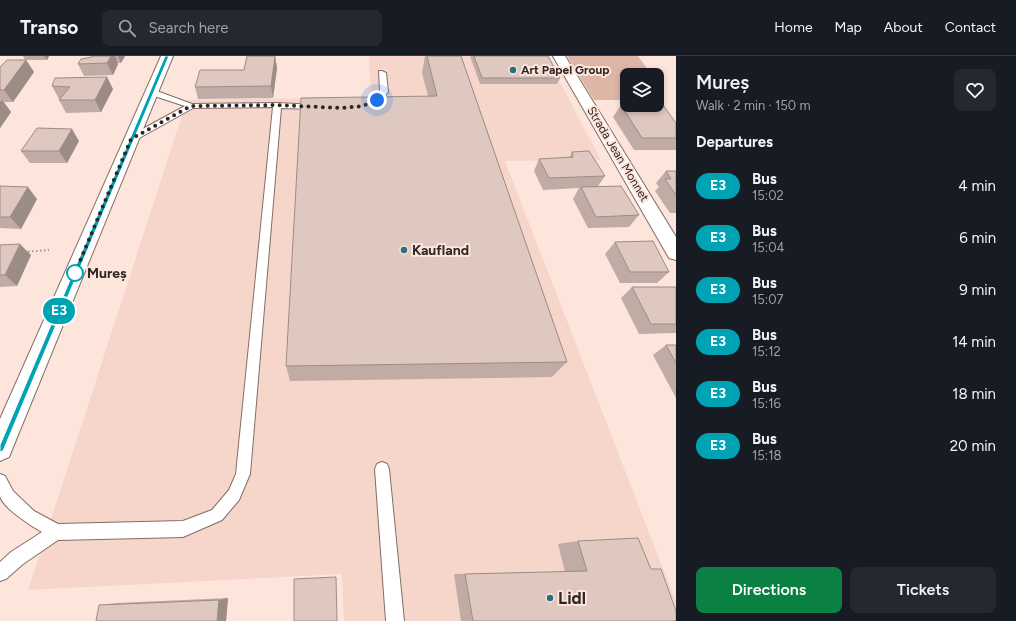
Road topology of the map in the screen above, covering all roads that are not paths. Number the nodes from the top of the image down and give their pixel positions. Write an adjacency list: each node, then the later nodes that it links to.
1 (167, 56): 4 (main road)
2 (559, 56): 10 (main road, Strada Jean Monnet)
3 (382, 73): 7 (lane)
4 (151, 92): 6 (lane); 9 (main road)
5 (277, 105): 6 (lane); 8 (lane); 14 (lane)
6 (191, 106): 9 (lane)
7 (356, 107)
8 (327, 108)
9 (131, 139): 11 (main road)
10 (676, 253)
11 (0, 448)
12 (382, 469): 16 (lane)
13 (0, 480): 14 (lane)
14 (56, 532): 15 (lane)
15 (0, 573)
16 (395, 621)

